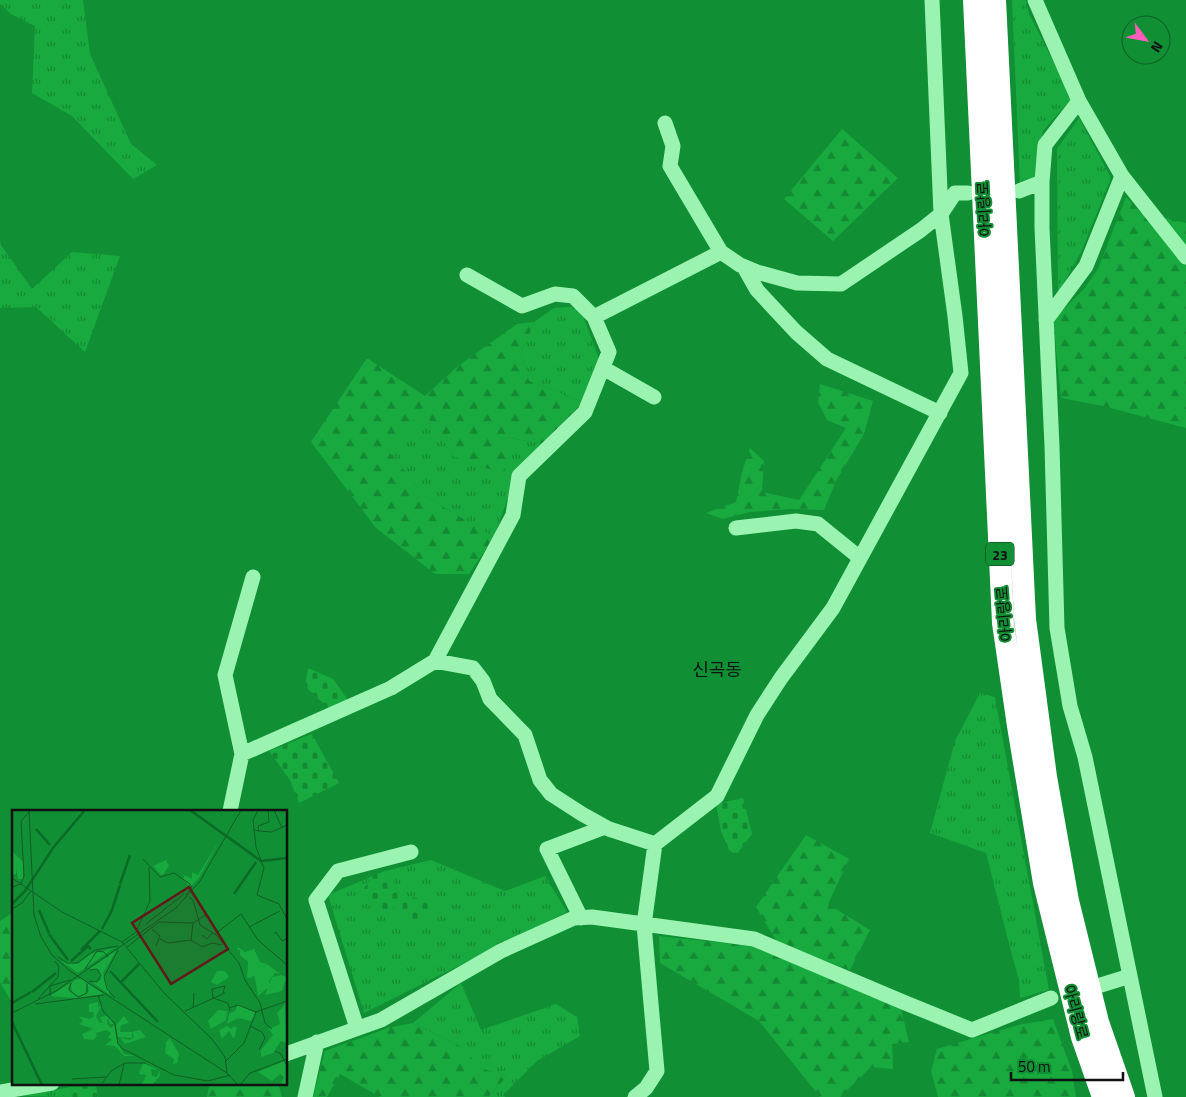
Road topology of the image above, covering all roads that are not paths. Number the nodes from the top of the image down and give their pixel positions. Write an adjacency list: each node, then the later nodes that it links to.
1 (932, 0): 11 (street)
2 (974, 0): 42 (highway, 아리랑로 / 23)
3 (995, 0): 43 (highway, 아리랑로 / 23)
4 (1036, 0): 5 (street)
5 (1079, 101): 7 (street); 8 (street)
6 (665, 123): 12 (street)
7 (1122, 176): 13 (street); 17 (street)
8 (1042, 182): 9 (street); 17 (street)
9 (1019, 191)
10 (968, 193): 11 (street)
11 (941, 214): 14 (street); 20 (street)
12 (721, 252): 14 (street); 16 (street)
13 (1186, 257)
14 (744, 267): 20 (street)
15 (467, 275): 16 (street)
16 (594, 316): 18 (street)
17 (1046, 320): 32 (street)
18 (603, 368): 19 (street); 24 (street)
19 (654, 397)
20 (940, 413): 22 (street)
21 (736, 528): 22 (street)
22 (860, 558): 28 (street)
23 (253, 577): 25 (street)
24 (434, 661): 25 (street); 27 (street)
25 (242, 754): 26 (street)
26 (230, 810)
27 (605, 827): 28 (street); 30 (street)
28 (655, 844): 31 (street)
29 (411, 852): 35 (street)
30 (581, 918): 31 (street); 35 (street)
31 (644, 924): 34 (street); 41 (street)
32 (1130, 976): 33 (street); 44 (street)
33 (1101, 985)
34 (1051, 998)
35 (357, 1028): 36 (street)
36 (317, 1042): 37 (street); 40 (street)
37 (288, 1053)
38 (46, 1084): 39 (street)
39 (0, 1092)
40 (305, 1097)
41 (635, 1097)
42 (1103, 1097)
43 (1124, 1097)
44 (1155, 1097)

